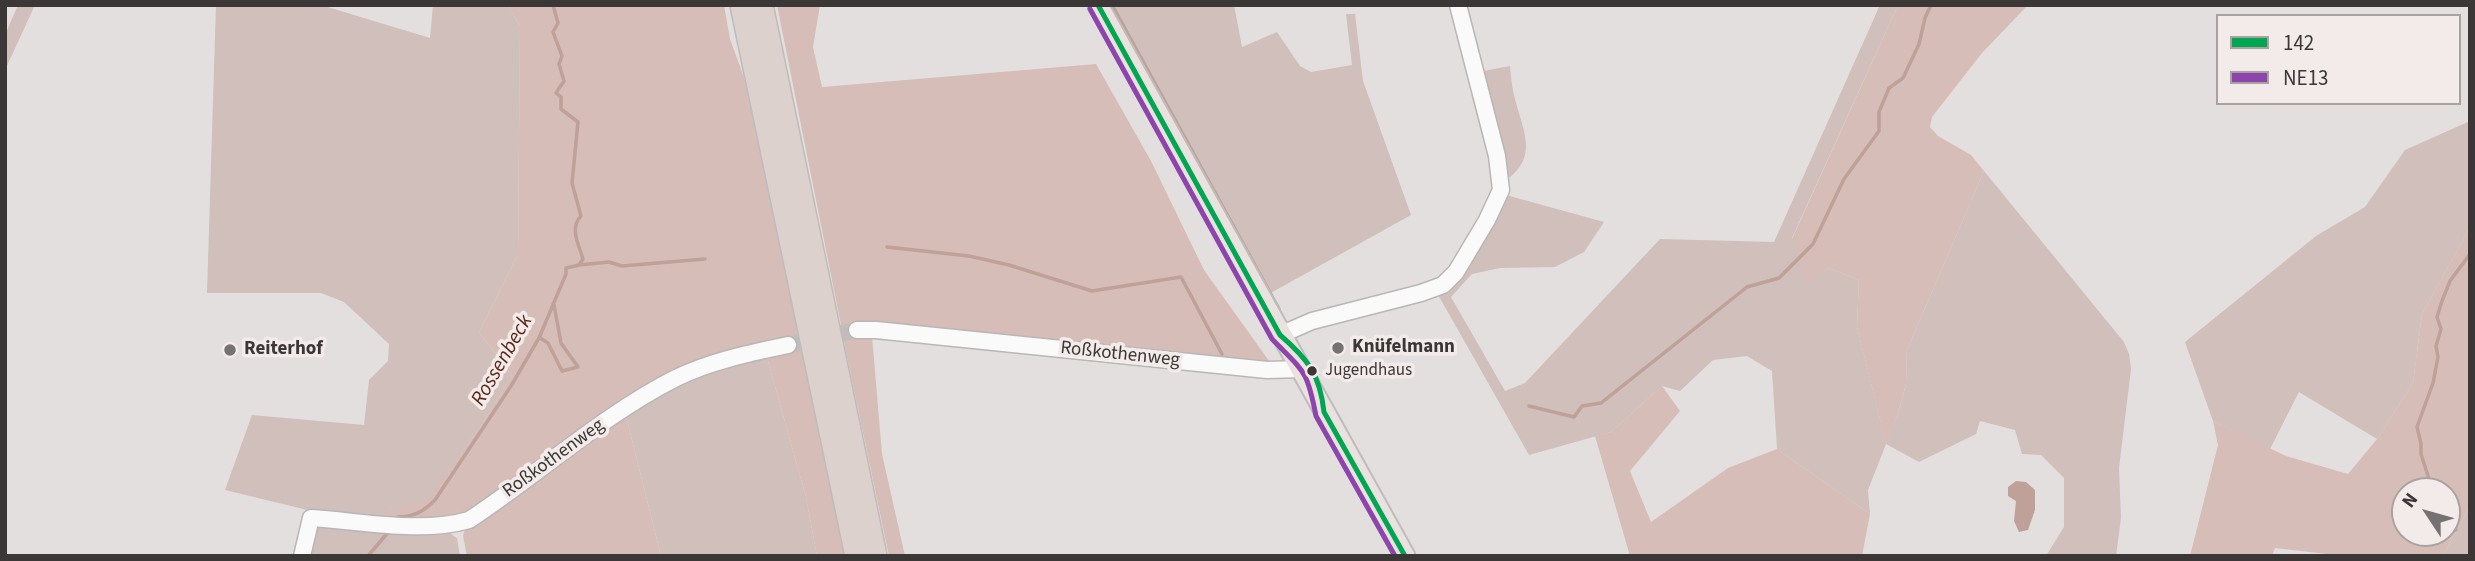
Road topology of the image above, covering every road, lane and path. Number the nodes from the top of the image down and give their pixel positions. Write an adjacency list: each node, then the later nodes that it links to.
1 (742, 5): 10 (highway)
2 (761, 5): 11 (highway)
3 (1098, 5): 6 (main road)
4 (1458, 5): 6 (street)
5 (857, 330): 8 (street, Roßkothenweg)
6 (1280, 335): 8 (main road)
7 (788, 345): 9 (street, Roßkothenweg)
8 (1301, 369): 12 (main road)
9 (302, 556)
10 (858, 556)
11 (875, 556)
12 (1405, 556)

